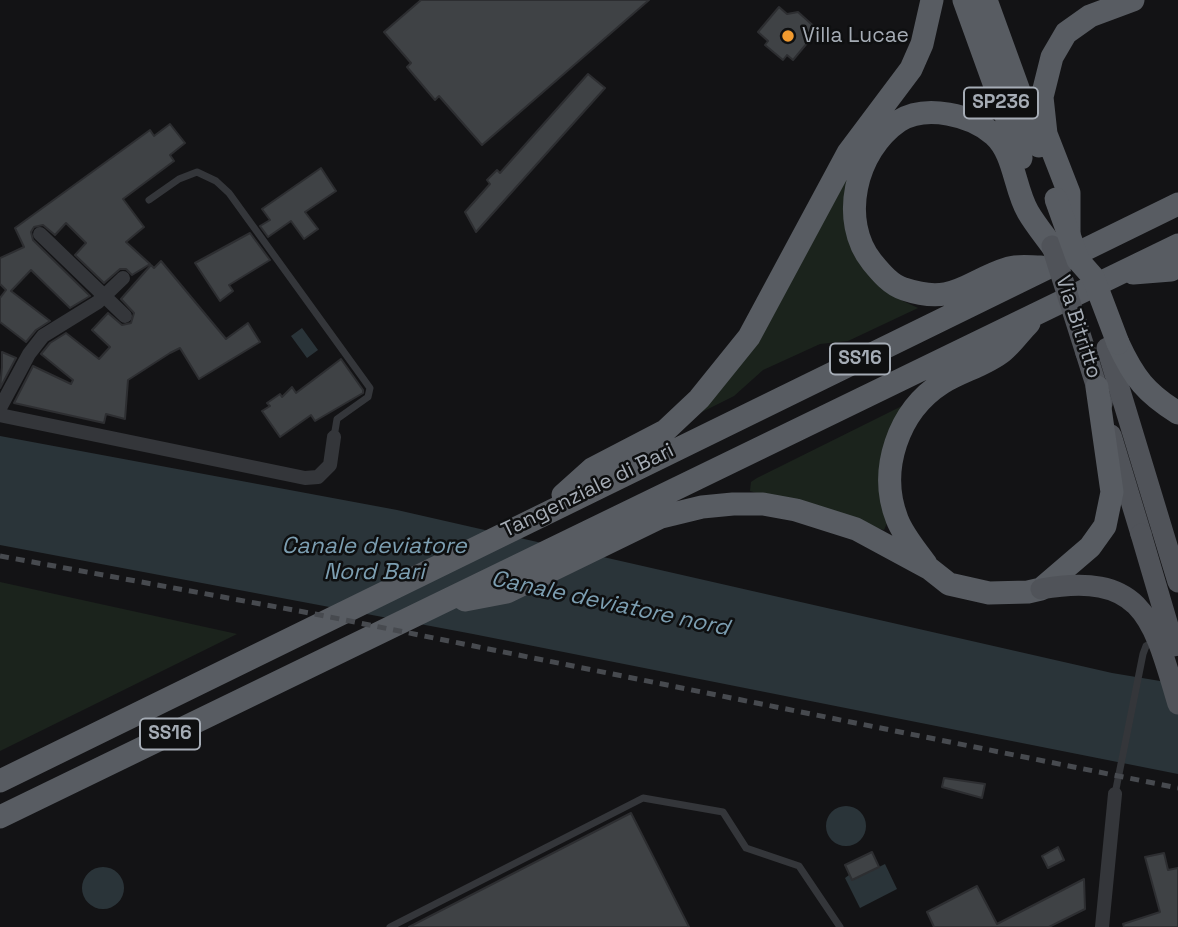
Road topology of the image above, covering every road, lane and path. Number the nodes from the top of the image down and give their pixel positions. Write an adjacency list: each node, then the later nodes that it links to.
1 (932, 0): 23 (highway)
2 (964, 0): 6 (highway, Via Bitritto / SP236)
3 (986, 0): 6 (highway, Via Bitritto / SP236)
4 (1133, 0): 10 (highway)
5 (149, 200): 22 (lane)
6 (1048, 203): 10 (highway, Via Bitritto / SP236, bridge)
7 (1178, 204): 10 (highway, Tangenziale di Bari / SS16)
8 (40, 233): 14 (street)
9 (1178, 245): 12 (highway, Tangenziale di Bari / SS16)
10 (1057, 250): 10 (highway); 17 (highway, Via Bitritto / SP236, bridge); 18 (main road, Via Bitritto / SP236, bridge); 23 (highway, Tangenziale di Bari / SS16)
11 (1178, 266): 12 (highway)
12 (1119, 274): 15 (highway, Tangenziale di Bari / SS16)
13 (123, 278): 14 (street)
14 (104, 295): 16 (street); 19 (street)
15 (1037, 314): 24 (highway, Tangenziale di Bari / SS16); 25 (highway)
16 (125, 316)
17 (1113, 345): 20 (highway, Via Bitritto); 26 (main road, Via Bitritto)
18 (1097, 387): 27 (highway); 29 (main road, Via Bitritto / SP236, bridge)
19 (0, 408)
20 (1178, 414)
21 (0, 415): 22 (street)
22 (334, 437)
23 (541, 514): 31 (highway, Tangenziale di Bari / SS16)
24 (588, 542): 25 (highway); 33 (highway, SS16)
25 (930, 569): 27 (highway)
26 (1178, 582)
27 (1041, 589): 30 (main road, bridge)
28 (1178, 629): 32 (lane, bridge)
29 (1178, 659)
30 (1178, 704)
31 (0, 781)
32 (1115, 794): 36 (street)
33 (0, 817)
34 (390, 927): 35 (lane)
35 (840, 927)
36 (1102, 927)

